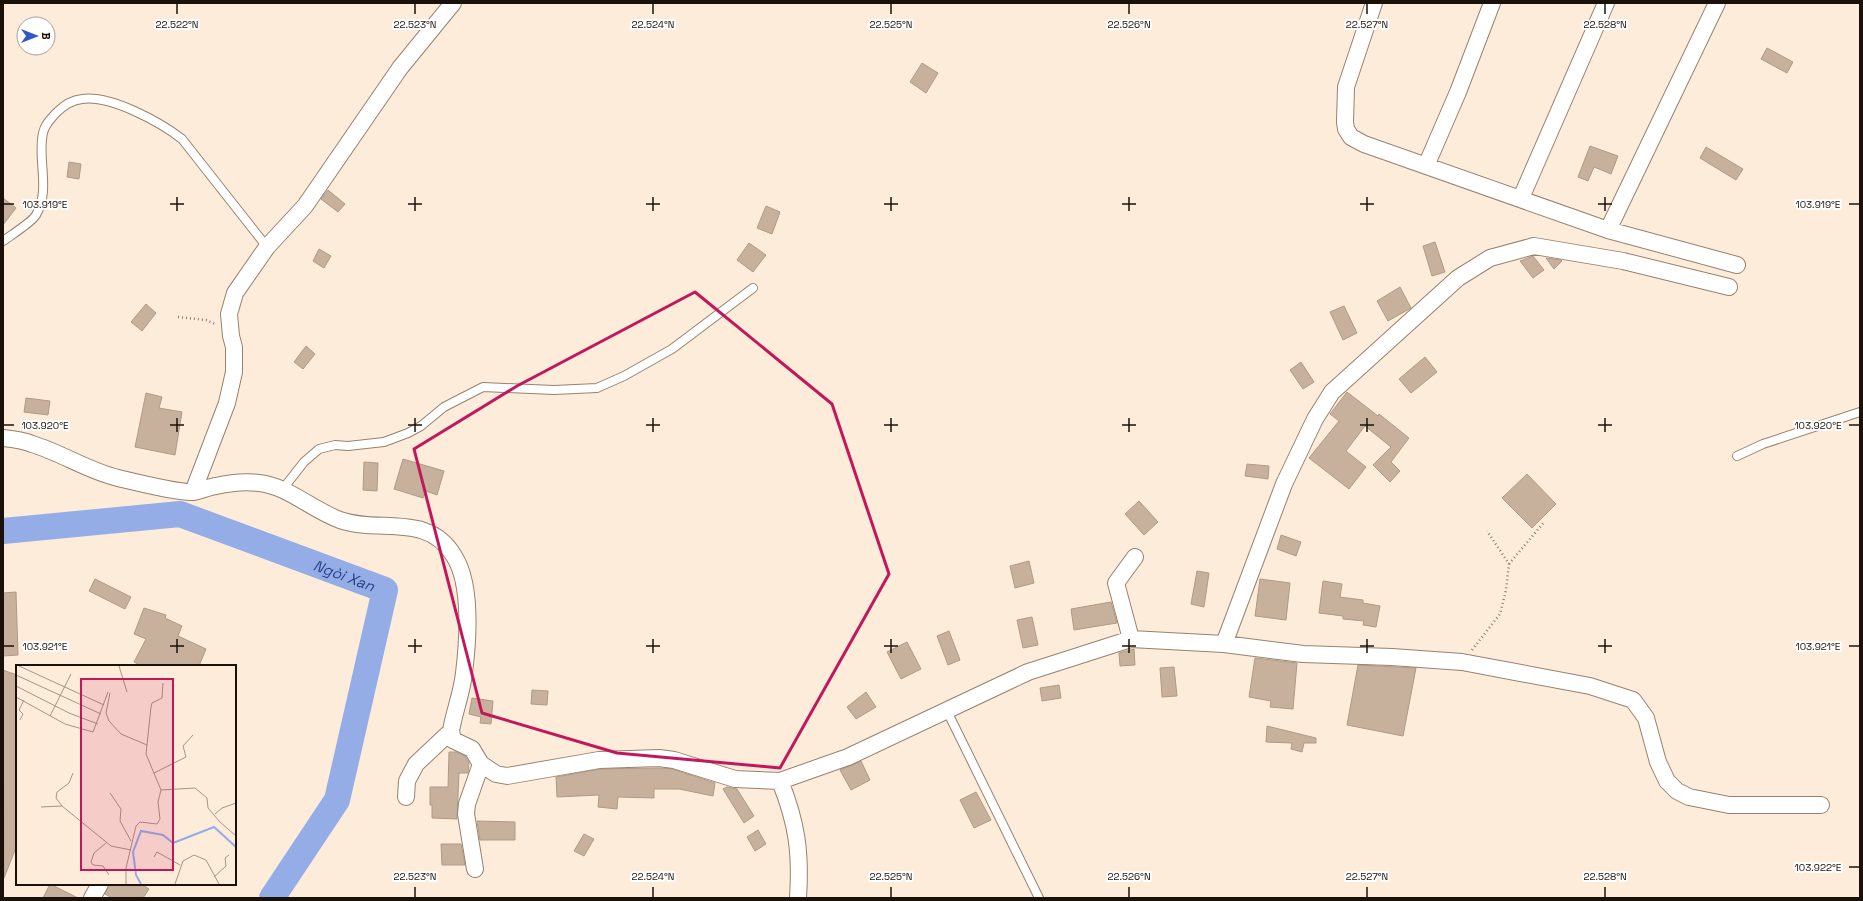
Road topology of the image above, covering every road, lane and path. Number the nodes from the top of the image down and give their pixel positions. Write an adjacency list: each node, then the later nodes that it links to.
1 (453, 3): 10 (street)
2 (1374, 3): 6 (street)
3 (1492, 3): 6 (street)
4 (1606, 3): 7 (street)
5 (1717, 3): 8 (street)
6 (1426, 166): 7 (street)
7 (1521, 198): 8 (street)
8 (1608, 230): 11 (street)
9 (3, 241): 10 (lane)
10 (267, 247): 15 (street)
11 (1736, 264)
12 (1729, 287): 26 (street)
13 (753, 288): 19 (lane)
14 (178, 317): 15 (path)
15 (231, 336): 20 (street)
16 (1860, 412): 18 (lane)
17 (3, 438): 20 (street)
18 (1736, 456)
19 (282, 490): 20 (street); 29 (street)
20 (193, 492)
21 (1545, 521): 24 (path)
22 (1487, 531): 24 (path)
23 (1134, 557): 25 (street)
24 (1509, 564): 27 (path)
25 (1131, 639): 26 (street); 28 (street)
26 (1224, 644): 27 (street)
27 (1462, 662): 33 (street)
28 (947, 711): 31 (street); 38 (lane)
29 (451, 731): 30 (street); 32 (street)
30 (481, 764): 31 (street); 34 (street)
31 (780, 781): 37 (street)
32 (406, 798)
33 (1821, 806)
34 (475, 869)
35 (99, 885): 36 (street)
36 (92, 898)
37 (798, 898)
38 (1038, 898)

